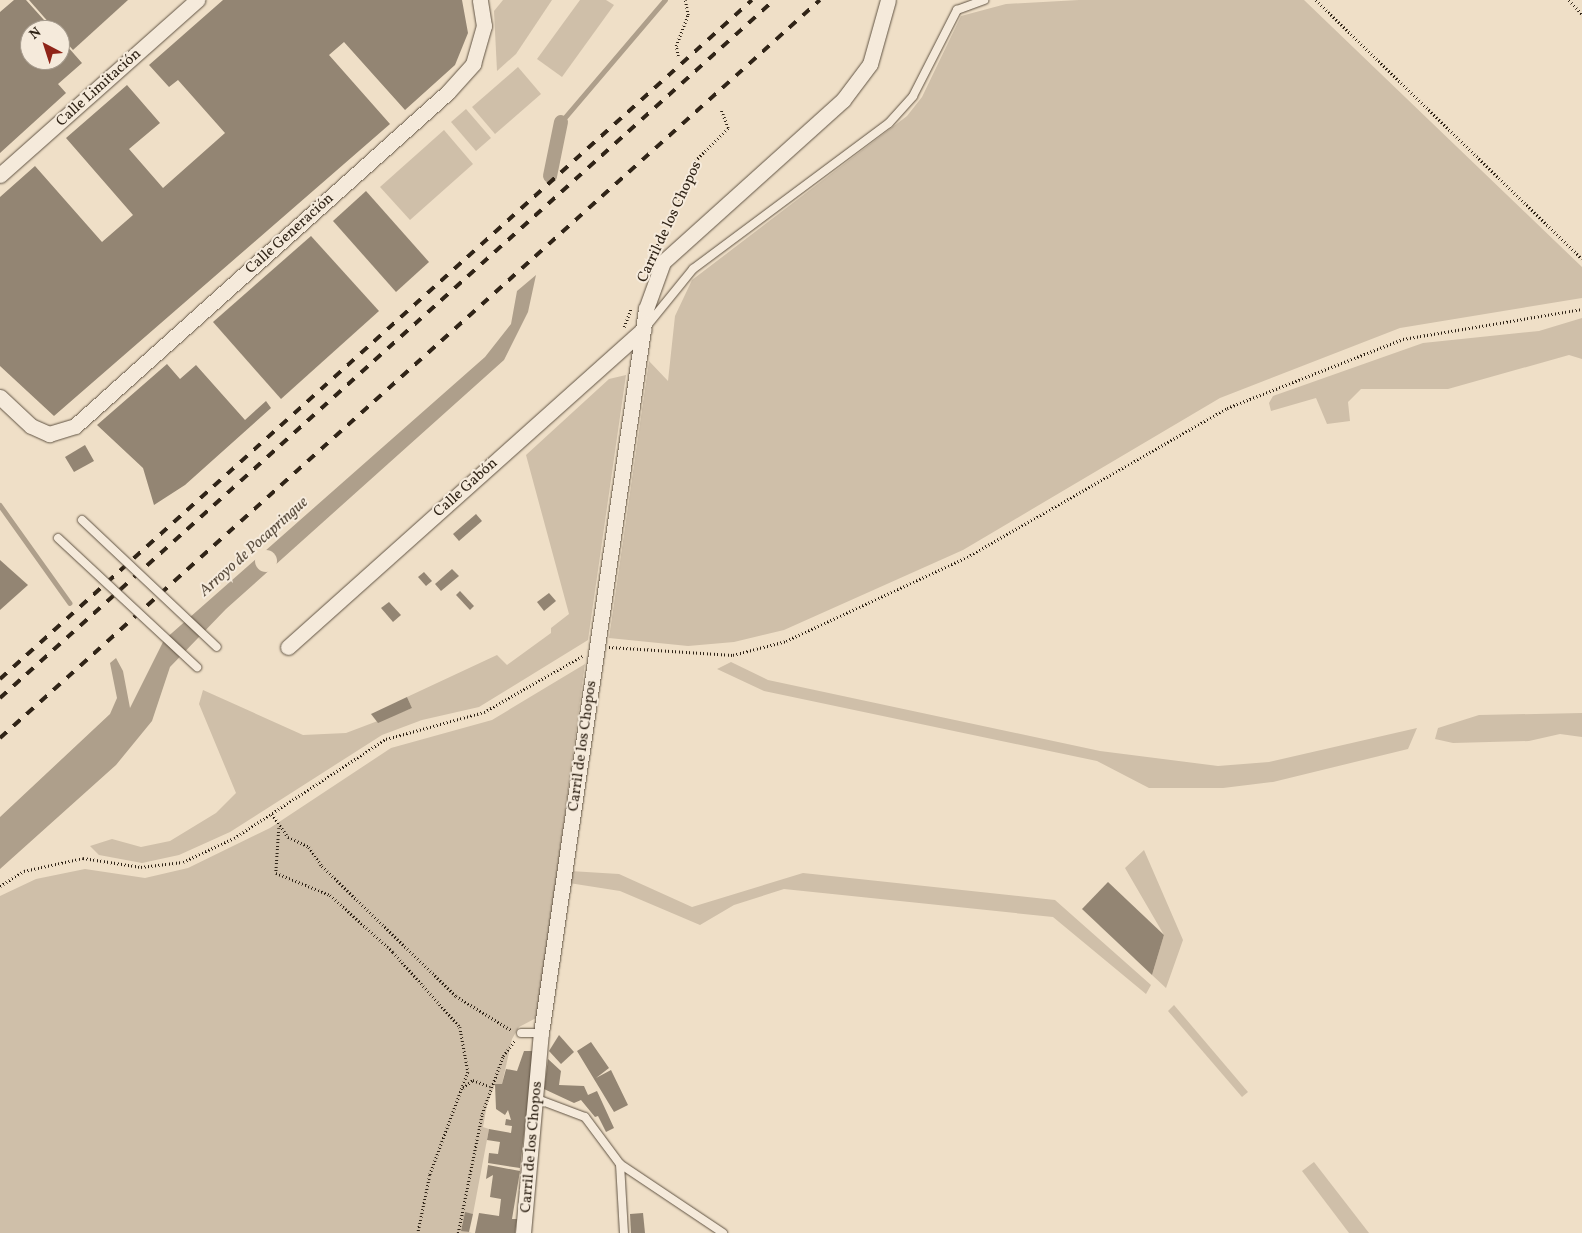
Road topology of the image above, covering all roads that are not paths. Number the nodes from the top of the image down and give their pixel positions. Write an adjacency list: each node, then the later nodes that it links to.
1 (197, 0): 5 (street, Calle Limitación)
2 (480, 0): 7 (street, Calle Generación)
3 (888, 0): 6 (street, Carril de los Chopos)
4 (984, 0): 6 (lane)
5 (0, 175)
6 (644, 329): 11 (street, Calle Gabón); 14 (street, Carril de los Chopos)
7 (0, 397)
8 (82, 520): 10 (lane, bridge)
9 (58, 538): 12 (lane, bridge)
10 (217, 646)
11 (288, 647)
12 (197, 667)
13 (522, 1033): 14 (lane)
14 (541, 1033): 15 (street, Carril de los Chopos)
15 (538, 1099): 16 (lane); 17 (street, Carril de los Chopos)
16 (620, 1164): 18 (lane); 19 (lane)
17 (523, 1233)
18 (624, 1233)
19 (723, 1233)

